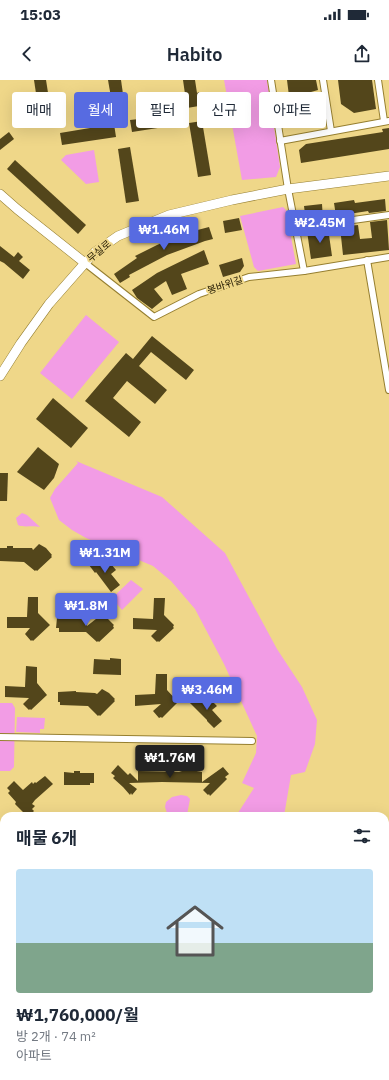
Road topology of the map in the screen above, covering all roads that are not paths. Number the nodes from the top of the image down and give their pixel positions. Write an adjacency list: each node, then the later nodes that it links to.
1 (271, 80): 6 (street)
2 (323, 80): 5 (street)
3 (378, 80): 4 (street)
4 (386, 121): 5 (street)
5 (331, 131): 6 (street)
6 (280, 141): 8 (street)
7 (389, 176): 8 (street, 무실로)
8 (288, 189): 11 (street); 14 (street, 무실로)
9 (0, 194): 14 (street)
10 (389, 215): 11 (street)
11 (296, 228): 15 (street)
12 (389, 257): 13 (street, 봉바위길)
13 (367, 260): 15 (street, 봉바위길); 17 (street)
14 (85, 263): 15 (street, 봉바위길); 16 (street, 무실로)
15 (304, 271)
16 (0, 376)
17 (389, 390)
18 (0, 737): 19 (street)
19 (252, 741)

